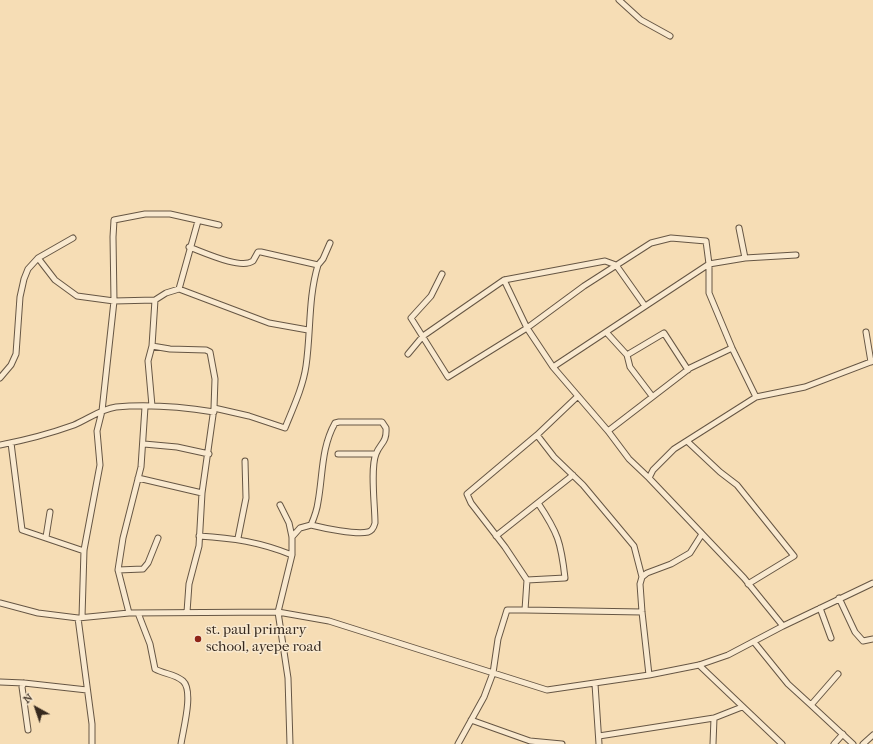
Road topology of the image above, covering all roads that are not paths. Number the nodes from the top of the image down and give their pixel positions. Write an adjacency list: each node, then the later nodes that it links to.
1 (619, 0): 2 (street)
2 (670, 36)
3 (198, 221): 4 (street); 8 (street); 19 (street)
4 (219, 225)
5 (739, 228): 11 (street)
6 (73, 238): 10 (street)
7 (330, 244): 13 (street)
8 (189, 248): 13 (street); 17 (street)
9 (796, 256): 11 (street)
10 (38, 258): 19 (street); 33 (street)
11 (745, 258): 12 (street)
12 (709, 264): 14 (street); 20 (street); 27 (street)
13 (318, 265): 22 (street)
14 (616, 265): 16 (street); 20 (street); 21 (street)
15 (442, 274): 25 (street)
16 (504, 280): 21 (street); 25 (street)
17 (179, 289): 18 (street); 22 (street)
18 (155, 300): 19 (street); 26 (street)
19 (114, 301): 40 (street)
20 (645, 306): 23 (street)
21 (527, 328): 25 (street); 31 (street)
22 (308, 330): 39 (street)
23 (606, 332): 29 (street); 31 (street)
24 (866, 332): 30 (street)
25 (424, 336): 28 (street)
26 (152, 346): 37 (street); 39 (street)
27 (732, 348): 32 (street); 36 (street)
28 (408, 354)
29 (626, 355): 32 (street); 35 (street)
30 (872, 361): 36 (street)
31 (553, 367): 34 (street)
32 (688, 370): 35 (street)
33 (0, 378)
34 (578, 396): 41 (street); 42 (street)
35 (652, 396): 41 (street)
36 (756, 397): 43 (street)
37 (152, 406): 38 (street); 39 (street)
38 (146, 407): 40 (street); 45 (street)
39 (214, 410): 47 (street)
40 (102, 411): 44 (street); 66 (street)
41 (608, 431): 53 (street)
42 (537, 435): 51 (street); 61 (street)
43 (687, 441): 53 (street); 72 (street)
44 (11, 443): 46 (street); 62 (street)
45 (144, 444): 47 (street); 52 (street)
46 (0, 445)
47 (209, 454): 54 (street)
48 (338, 454): 49 (street)
49 (376, 454): 58 (street); 58 (street)
50 (245, 461): 65 (street)
51 (573, 475): 55 (street); 69 (street)
52 (138, 478): 54 (street); 68 (street)
53 (649, 478): 59 (street)
54 (202, 493): 60 (street)
55 (538, 503): 61 (street); 70 (street)
56 (280, 505): 63 (street)
57 (50, 512): 62 (street)
58 (311, 525): 63 (street)
59 (702, 534): 69 (street); 72 (street)
60 (199, 536): 65 (street); 77 (street)
61 (496, 536): 70 (street)
62 (46, 537): 66 (street)
63 (292, 537): 67 (street)
64 (158, 538): 68 (street)
65 (238, 538): 67 (street)
66 (84, 551): 82 (street)
67 (292, 555): 78 (street)
68 (118, 570): 80 (street)
69 (642, 578): 79 (street)
70 (527, 580): 76 (street)
71 (873, 583): 73 (street)
72 (748, 584): 83 (street)
73 (839, 598): 75 (street); 85 (street)
74 (0, 604): 82 (street)
75 (820, 608): 83 (street); 84 (street)
76 (525, 610): 79 (street); 88 (street)
77 (187, 612): 78 (street); 81 (street)
78 (278, 612): 88 (street); 105 (street)
79 (642, 612): 90 (street)
80 (129, 613): 81 (street); 82 (street)
81 (138, 613): 104 (street)
82 (80, 618): 94 (street)
83 (783, 626): 86 (street)
84 (831, 638)
85 (873, 639)
86 (754, 642): 87 (street); 95 (street)
87 (698, 665): 90 (street); 96 (street)
88 (493, 673): 93 (street); 98 (street)
89 (838, 674): 95 (street)
90 (649, 676): 93 (street)
91 (0, 682): 92 (street)
92 (24, 683): 94 (street); 99 (street)
93 (595, 684): 102 (street)
94 (87, 690): 103 (street)
95 (811, 705): 100 (street)
96 (742, 707): 97 (street); 110 (street)
97 (714, 718): 102 (street); 109 (street)
98 (471, 720): 106 (street); 107 (street)
99 (28, 730)
100 (843, 734): 111 (street); 112 (street)
101 (873, 735): 113 (street)
102 (599, 736): 108 (street)
103 (92, 744)
104 (181, 744)
105 (290, 744)
106 (458, 744)
107 (562, 744)
108 (599, 744)
109 (713, 744)
110 (782, 744)
111 (834, 744)
112 (853, 744)
113 (863, 744)

